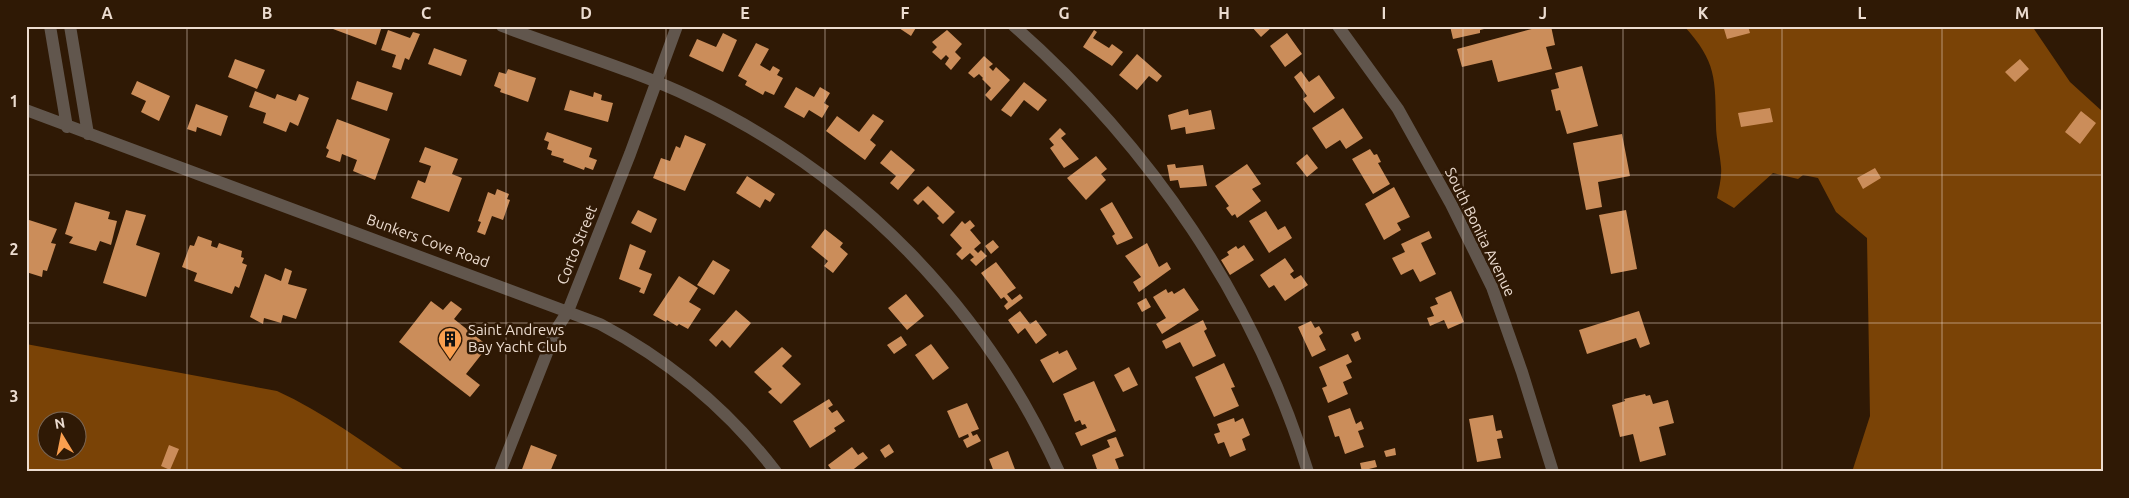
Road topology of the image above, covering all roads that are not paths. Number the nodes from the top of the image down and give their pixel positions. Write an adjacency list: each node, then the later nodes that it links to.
1 (50, 26): 9 (street)
2 (70, 26): 10 (street)
3 (502, 26): 7 (street)
4 (677, 26): 7 (street, Corto Street)
5 (1014, 26): 15 (street)
6 (1338, 26): 16 (street, South Bonita Avenue)
7 (657, 83): 11 (street, Corto Street); 14 (street)
8 (26, 110): 9 (street, Bunkers Cove Road)
9 (67, 127): 10 (street, Bunkers Cove Road)
10 (88, 134): 11 (street, Bunkers Cove Road)
11 (568, 311): 12 (street, Corto Street); 13 (street, Bunkers Cove Road)
12 (500, 472)
13 (776, 472)
14 (1059, 472)
15 (1308, 472)
16 (1552, 472)

